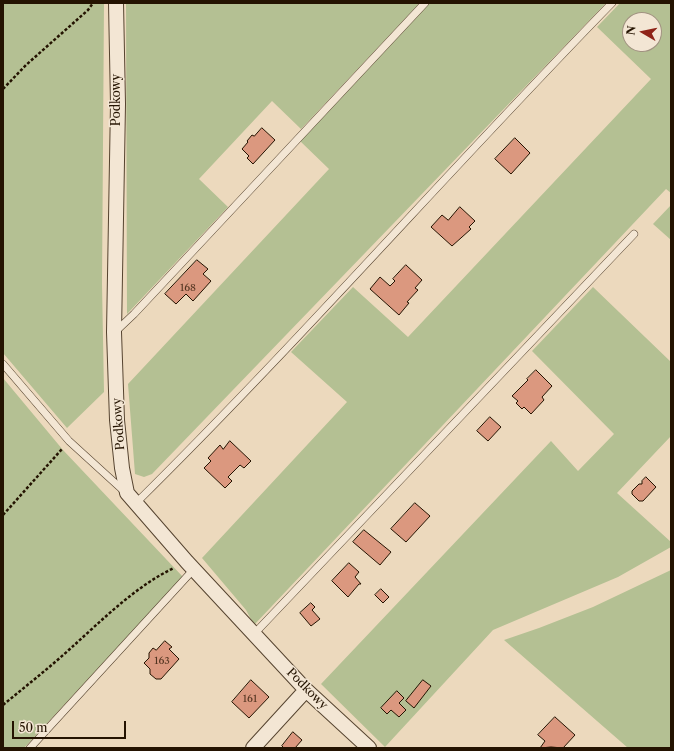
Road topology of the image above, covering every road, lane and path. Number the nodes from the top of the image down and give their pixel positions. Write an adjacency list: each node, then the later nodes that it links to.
1 (93, 3): 5 (path)
2 (116, 3): 7 (street, Podkowy)
3 (424, 3): 7 (lane)
4 (612, 3): 10 (lane)
5 (3, 89)
6 (634, 234): 13 (lane)
7 (114, 332): 10 (street, Podkowy)
8 (3, 364): 9 (lane)
9 (69, 441): 10 (lane); 11 (path)
10 (131, 498): 12 (street, Podkowy)
11 (3, 515)
12 (191, 566): 13 (street, Podkowy); 15 (path); 16 (lane)
13 (254, 634): 14 (street, Podkowy)
14 (306, 690): 17 (street); 18 (street, Podkowy)
15 (3, 705)
16 (30, 748)
17 (253, 748)
18 (369, 748)

